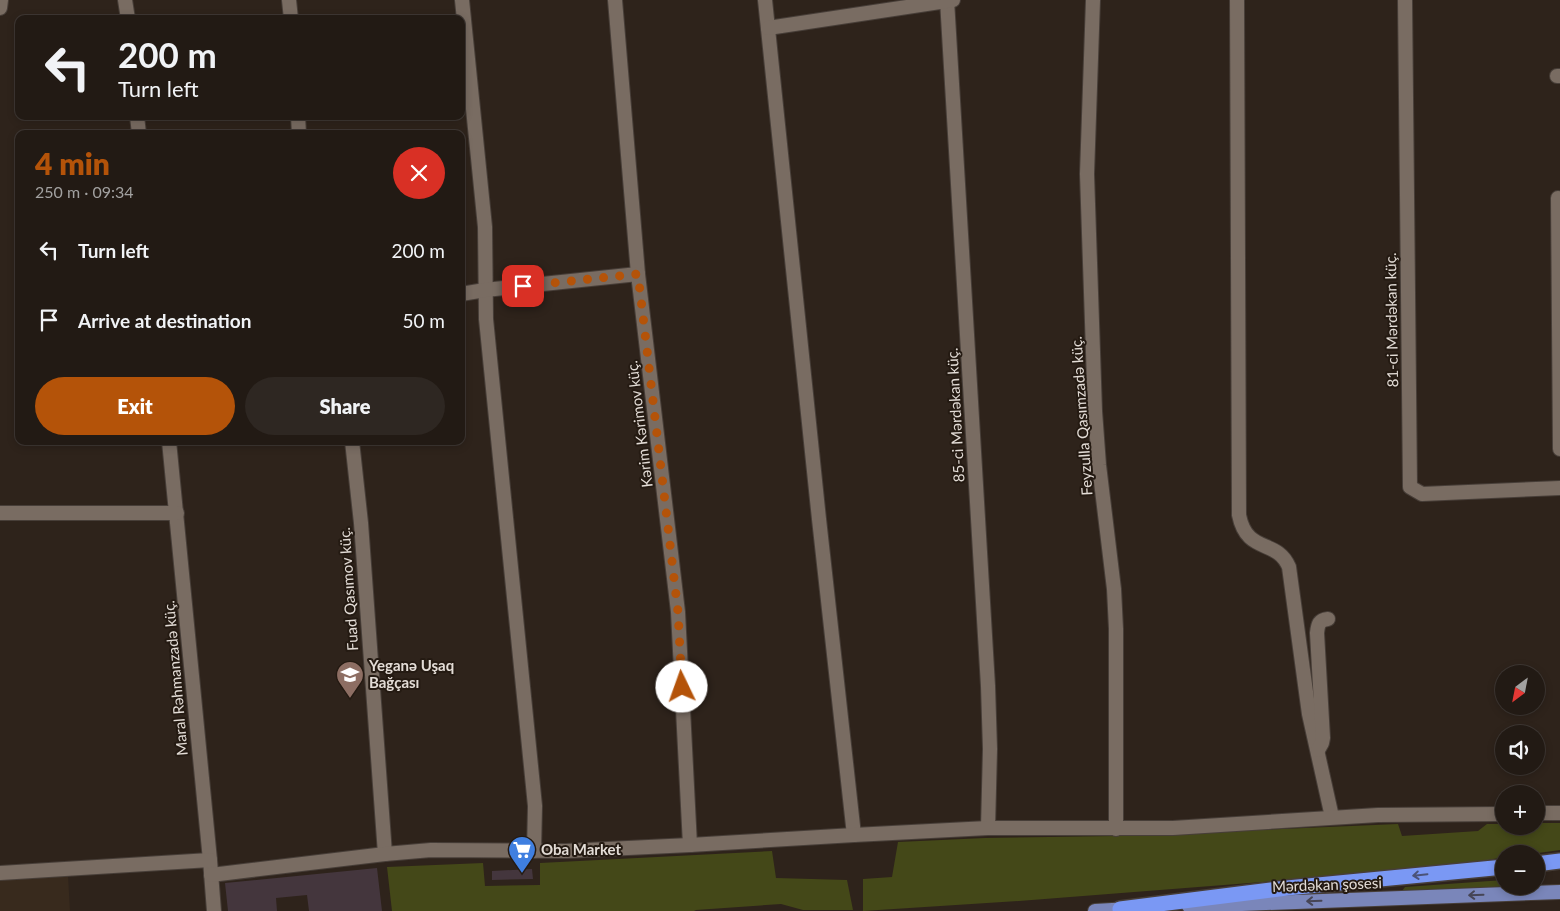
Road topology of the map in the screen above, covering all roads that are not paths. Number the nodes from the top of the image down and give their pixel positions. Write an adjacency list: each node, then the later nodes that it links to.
1 (1, 0): 11 (street)
2 (125, 0): 12 (street)
3 (289, 0): 13 (street)
4 (462, 0): 14 (street)
5 (614, 0): 18 (street, Kərim Kərimov küç.)
6 (765, 0): 15 (street)
7 (949, 0): 15 (street); 33 (street, 85-ci Mərdəkan küç.)
8 (1092, 0): 34 (street, Feyzulla Qasımzadə küç.)
9 (1237, 0): 28 (street)
10 (1405, 0): 24 (street, 81-ci Mərdəkan küç.)
11 (0, 8)
12 (127, 15)
13 (291, 15)
14 (464, 15)
15 (768, 28): 35 (street)
16 (465, 30): 19 (street)
17 (1558, 198): 23 (street)
18 (638, 274): 19 (street); 36 (street, Kərim Kərimov küç.)
19 (484, 290): 20 (street); 37 (street)
20 (465, 293)
21 (169, 445): 26 (street, Maral Rəhmanzadə küç.)
22 (352, 445): 38 (street, Fuad Qasımov küç.)
23 (1560, 449)
24 (1560, 488)
25 (0, 513): 26 (street)
26 (177, 513): 39 (street, Maral Rəhmanzadə küç.)
27 (1328, 619): 28 (street)
28 (1317, 752): 32 (street)
29 (1545, 813): 30 (street)
30 (1560, 813)
31 (1495, 814): 32 (street)
32 (1332, 817): 34 (street)
33 (988, 828): 34 (street); 35 (street)
34 (1116, 829)
35 (854, 835): 36 (street)
36 (690, 845): 37 (street)
37 (534, 851): 38 (street)
38 (385, 854): 44 (street)
39 (210, 860): 43 (street); 44 (street, Maral Rəhmanzadə küç.)
40 (1560, 861): 41 (highway)
41 (1545, 863)
42 (1495, 868): 46 (highway, one-way to 46)
43 (0, 873)
44 (211, 875): 47 (street, Maral Rəhmanzadə küç.)
45 (1560, 892): 46 (main road, Mərdəkan şosesi, one-way to 46)
46 (1120, 909): 48 (main road, Mərdəkan şosesi)
47 (214, 911)
48 (1094, 911)

